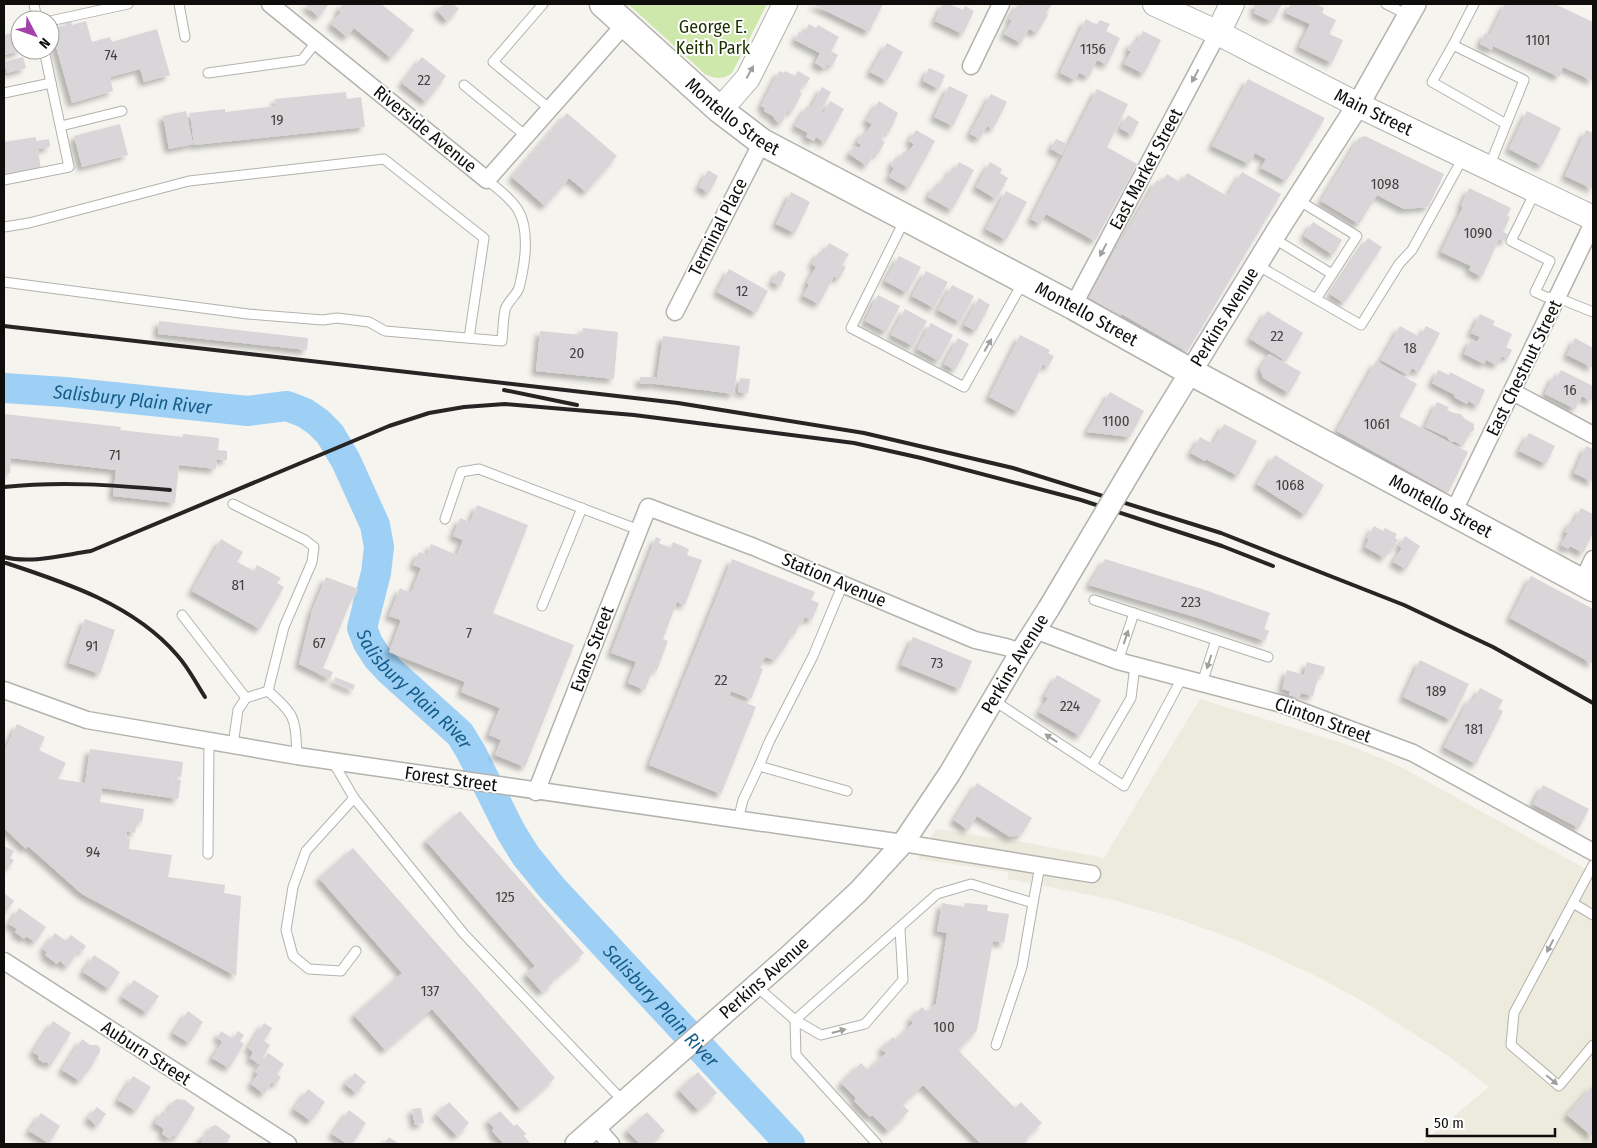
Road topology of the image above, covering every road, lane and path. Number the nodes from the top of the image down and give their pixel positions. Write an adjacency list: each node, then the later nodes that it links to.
1 (128, 4): 13 (lane)
2 (179, 4): 16 (lane)
3 (270, 4): 17 (street, Riverside Avenue)
4 (543, 4): 26 (lane)
5 (603, 4): 14 (main road, Montello Street)
6 (786, 4): 27 (main road, one-way to 6)
7 (1002, 4): 20 (street)
8 (1155, 4): 15 (main road, Main Street)
9 (1232, 4): 15 (main road)
10 (1386, 4): 12 (lane)
11 (1474, 4): 18 (lane)
12 (1412, 10): 25 (street, Perkins Avenue)
13 (60, 19)
14 (625, 24): 26 (street, Riverside Avenue); 27 (main road, Montello Street)
15 (1218, 33): 25 (main road, Main Street); 50 (street, East Market Street, one-way to 50)
16 (185, 36)
17 (317, 41): 21 (lane); 36 (street, Riverside Avenue)
18 (1453, 45): 29 (lane); 29 (lane)
19 (46, 60): 22 (lane)
20 (971, 66)
21 (208, 73)
22 (52, 84): 24 (lane); 30 (lane)
23 (464, 85): 31 (lane)
24 (4, 93)
25 (1358, 105): 33 (main road, Main Street); 38 (street, Perkins Avenue)
26 (550, 109): 31 (street, Riverside Avenue)
27 (720, 110): 32 (main road, Montello Street)
28 (122, 111): 30 (lane)
29 (1506, 124): 34 (lane)
30 (61, 126): 35 (lane)
31 (526, 136): 36 (street, Riverside Avenue)
32 (762, 142): 39 (main road, Montello Street); 51 (street, Terminal Place)
33 (1464, 156): 34 (main road, Main Street); 49 (lane)
34 (1489, 168): 37 (main road, Main Street)
35 (4, 180)
36 (487, 180): 53 (lane)
37 (1536, 190): 40 (main road, Main Street); 48 (lane)
38 (1297, 200): 43 (street, Perkins Avenue); 45 (lane)
39 (906, 218): 46 (main road, Montello Street); 46 (lane, one-way to 46)
40 (1593, 218)
41 (1593, 223): 48 (street, East Chestnut Street)
42 (4, 227): 53 (lane)
43 (1273, 238): 44 (street, Perkins Avenue); 45 (lane)
44 (1257, 265): 49 (lane); 54 (street, Perkins Avenue)
45 (1332, 274): 49 (lane)
46 (1024, 280): 50 (main road, Montello Street)
47 (4, 282): 53 (lane)
48 (1558, 298): 52 (lane); 55 (street, East Chestnut Street)
49 (1316, 300)
50 (1073, 306): 54 (main road, Montello Street)
51 (675, 312)
52 (1593, 312)
53 (469, 338)
54 (1191, 372): 60 (main road, Montello Street); 69 (street, Perkins Avenue, bridge)
55 (1513, 392): 56 (street); 60 (street, East Chestnut Street)
56 (1593, 435)
57 (233, 504): 78 (lane)
58 (648, 507): 62 (street, Evans Street); 64 (street, Station Avenue)
59 (582, 508): 61 (lane); 62 (lane); 66 (lane)
60 (1454, 513): 63 (main road, Montello Street)
61 (445, 519)
62 (639, 530): 88 (street, Evans Street)
63 (1590, 577)
64 (843, 584): 71 (street, Station Avenue); 86 (lane)
65 (1094, 600): 67 (lane)
66 (542, 606)
67 (1134, 613): 70 (lane); 73 (lane, one-way to 67)
68 (182, 615): 79 (lane)
69 (1035, 630): 71 (street, Perkins Avenue); 73 (street, Clinton Street)
70 (1216, 640): 72 (lane); 76 (lane, one-way to 76)
71 (1021, 652): 80 (street, Perkins Avenue)
72 (1268, 657)
73 (1118, 661): 74 (street, Clinton Street)
74 (1135, 665): 75 (street, Clinton Street); 85 (lane)
75 (1182, 678): 76 (street, Clinton Street); 85 (lane)
76 (1202, 683): 92 (street, Clinton Street)
77 (4, 690): 81 (street, Forest Street)
78 (268, 691): 79 (lane); 83 (lane)
79 (246, 698): 82 (lane)
80 (993, 700): 85 (lane, one-way to 80); 91 (street, Perkins Avenue)
81 (210, 741): 82 (street, Forest Street); 93 (lane)
82 (233, 745): 83 (street, Forest Street)
83 (297, 756): 84 (street, Forest Street)
84 (332, 762): 88 (street, Forest Street); 89 (lane)
85 (1092, 765)
86 (759, 766): 87 (lane); 90 (lane)
87 (848, 790)
88 (536, 792): 90 (street, Forest Street)
89 (354, 798): 101 (lane); 107 (lane)
90 (738, 820): 91 (street, Forest Street)
91 (903, 843): 95 (street, Forest Street); 103 (street, Perkins Avenue)
92 (1593, 852)
93 (208, 854)
94 (1593, 865): 98 (lane)
95 (1040, 866): 96 (street, Forest Street); 97 (lane)
96 (1092, 874)
97 (1033, 903): 100 (lane); 105 (lane)
98 (1573, 903): 99 (lane); 106 (lane, one-way to 106)
99 (1593, 915)
100 (900, 929): 104 (lane); 104 (lane, one-way to 100)
101 (356, 951)
102 (4, 961): 109 (street, Auburn Street)
103 (756, 986): 104 (lane); 107 (street, Perkins Avenue)
104 (796, 1020): 112 (lane)
105 (996, 1045)
106 (1593, 1045)
107 (624, 1102): 108 (street, Perkins Avenue)
108 (596, 1127): 110 (street, Perkins Avenue); 111 (street)
109 (288, 1144)
110 (576, 1144)
111 (611, 1144)
112 (878, 1144)

